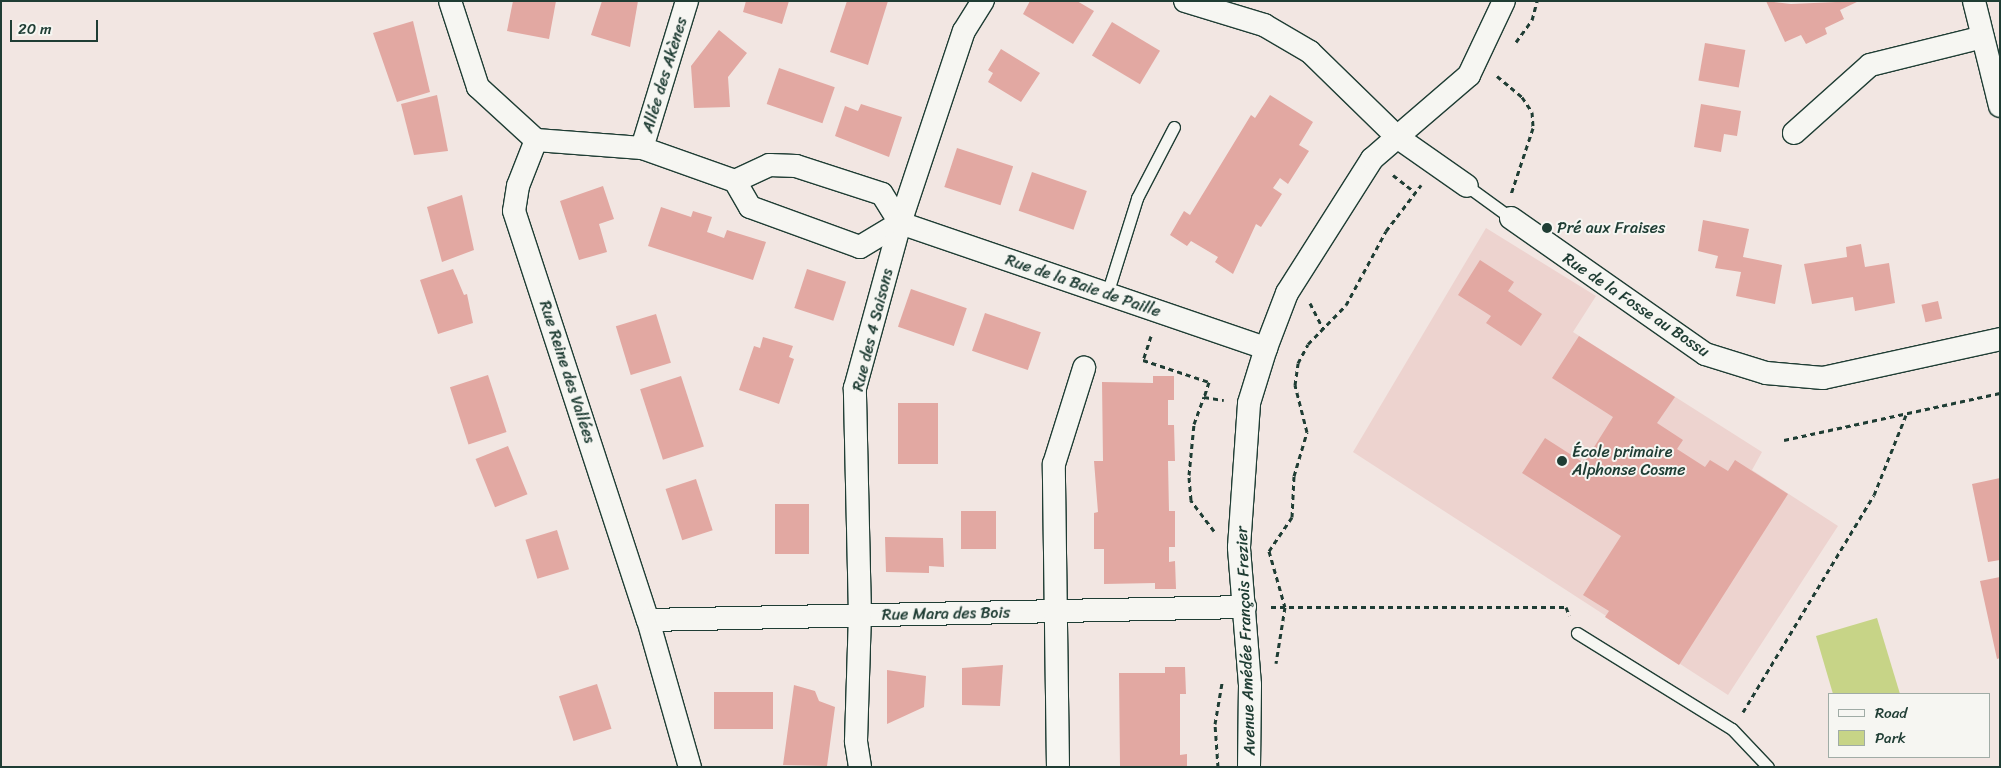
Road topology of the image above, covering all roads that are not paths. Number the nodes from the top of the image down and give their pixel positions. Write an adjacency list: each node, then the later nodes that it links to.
1 (450, 1): 12 (street)
2 (687, 1): 13 (street, Allée des Akènes)
3 (983, 1): 17 (street, Rue des 4 Saisons)
4 (1185, 1): 11 (street)
5 (1504, 1): 11 (street, Avenue Amédée François Frezier)
6 (1974, 1): 7 (street)
7 (1982, 37): 8 (street); 10 (street)
8 (2000, 106)
9 (1174, 127): 18 (lane)
10 (1794, 133)
11 (1397, 137): 15 (street); 20 (street, Avenue Amédée François Frezier)
12 (536, 140): 13 (street); 25 (street, Rue Reine des Vallées)
13 (642, 148): 14 (street)
14 (736, 181): 17 (street); 17 (street)
15 (1467, 186): 16 (lane, Rue de la Fosse au Bossu)
16 (1508, 216): 19 (street, Rue de la Fosse au Bossu)
17 (900, 223): 18 (street, Rue de la Baie de Paille); 24 (street, Rue des 4 Saisons)
18 (1106, 294): 20 (street, Rue de la Baie de Paille)
19 (2000, 339)
20 (1266, 348): 22 (street, Avenue Amédée François Frezier)
21 (1084, 368): 23 (street)
22 (1245, 607): 23 (street, Rue Mara des Bois); 30 (street, Avenue Amédée François Frezier)
23 (1057, 612): 24 (street, Rue Mara des Bois); 29 (street)
24 (860, 616): 25 (street, Rue Mara des Bois); 28 (street, Rue des 4 Saisons)
25 (648, 620): 27 (street, Rue Reine des Vallées)
26 (1577, 633): 31 (lane)
27 (690, 767)
28 (860, 767)
29 (1058, 767)
30 (1249, 767)
31 (1768, 767)

